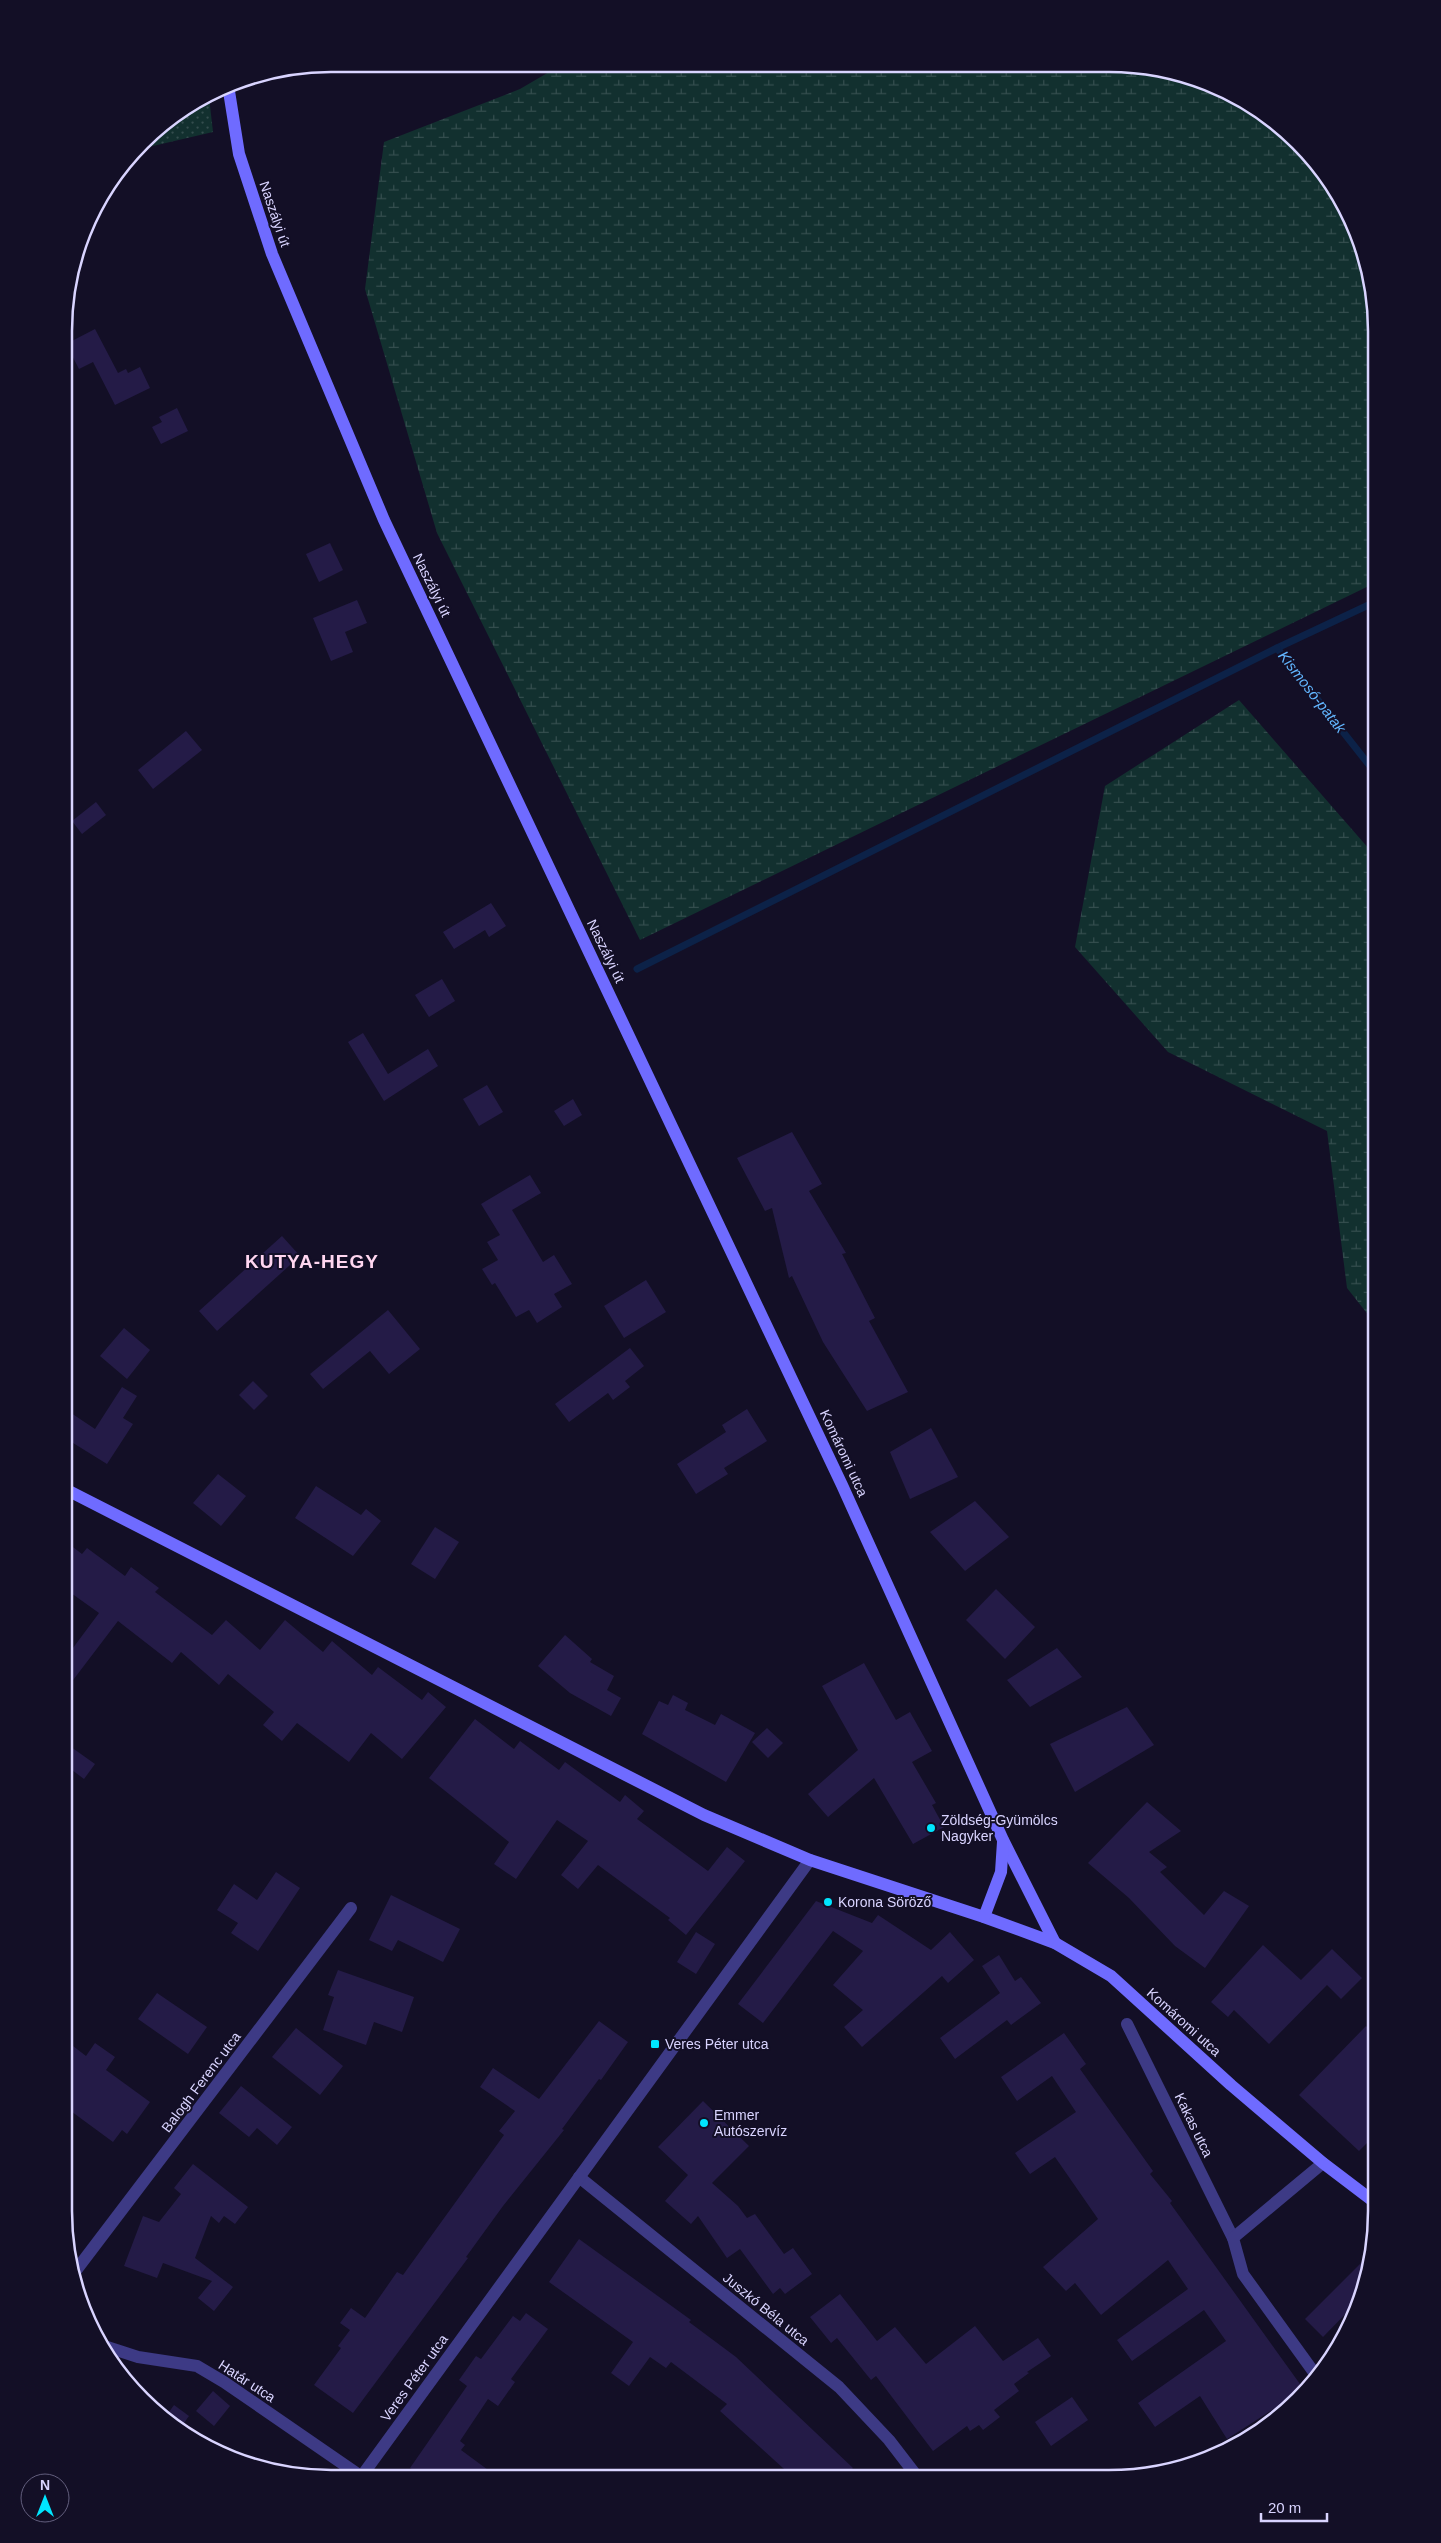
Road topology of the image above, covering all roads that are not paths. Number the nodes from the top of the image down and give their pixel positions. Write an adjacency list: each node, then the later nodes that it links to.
1 (229, 94): 2 (main road, Naszályi út)
2 (652, 1082): 4 (main road, Komáromi utca)
3 (72, 1493): 5 (main road)
4 (1003, 1840): 7 (main road, Komáromi utca); 8 (main road, Komáromi utca)
5 (810, 1860): 7 (main road); 11 (street, Veres Péter utca)
6 (351, 1908): 14 (street, Balogh Ferenc utca)
7 (984, 1917): 8 (main road)
8 (1055, 1943): 10 (main road, Komáromi utca)
9 (1127, 2024): 13 (street, Kakas utca)
10 (1323, 2163): 12 (main road, Komáromi utca); 13 (street)
11 (579, 2177): 18 (street, Veres Péter utca); 19 (street, Juszkó Béla utca)
12 (1368, 2197)
13 (1234, 2238): 16 (street, Kakas utca)
14 (78, 2267)
15 (112, 2349): 17 (street, Határ utca)
16 (1313, 2371)
17 (351, 2470)
18 (366, 2470)
19 (912, 2470)

